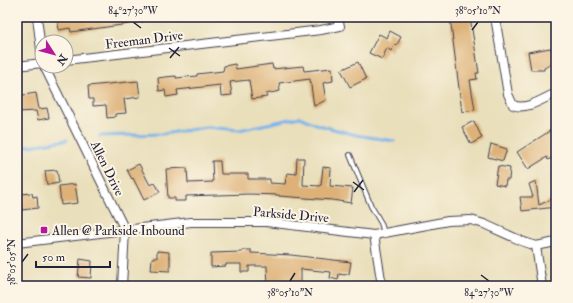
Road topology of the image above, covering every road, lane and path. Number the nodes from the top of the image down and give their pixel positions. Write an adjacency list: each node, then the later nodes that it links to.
1 (37, 17): 4 (street)
2 (337, 17): 5 (street, Freeman Drive)
3 (495, 17): 9 (street)
4 (39, 34)
5 (74, 59)
6 (34, 64): 7 (street)
7 (17, 66)
8 (48, 74): 11 (street, Allen Drive)
9 (556, 93)
10 (350, 156): 12 (lane)
11 (125, 230): 13 (street, Parkside Drive); 15 (street, Parkside Drive); 17 (street, Allen Drive)
12 (384, 233): 13 (street, Parkside Drive); 16 (street, Parkside Drive)
13 (374, 235): 18 (street)
14 (556, 242): 16 (street)
15 (17, 243)
16 (536, 246): 19 (street)
17 (122, 286)
18 (382, 286)
19 (542, 286)

